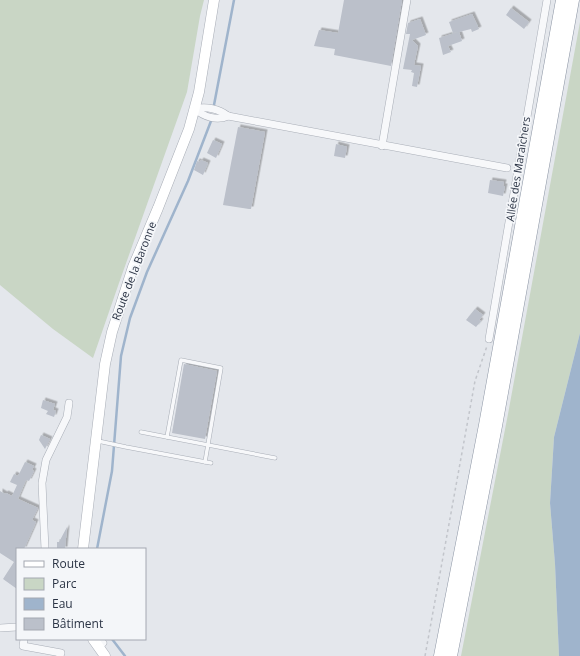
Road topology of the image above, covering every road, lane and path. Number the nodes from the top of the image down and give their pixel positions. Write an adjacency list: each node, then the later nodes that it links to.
1 (214, 0): 6 (main road, Route de la Baronne)
2 (407, 0): 7 (street)
3 (547, 0): 9 (street, Allée des Maraîchers)
4 (562, 0): 28 (highway)
5 (573, 0): 29 (highway)
6 (195, 109): 7 (street); 13 (main road, Route de la Baronne)
7 (382, 146): 8 (street)
8 (507, 168)
9 (490, 339): 27 (path)
10 (69, 403): 18 (street)
11 (141, 432): 12 (lane)
12 (167, 437): 14 (lane); 14 (lane)
13 (95, 440): 16 (lane); 19 (main road, Route de la Baronne)
14 (208, 445): 15 (lane); 16 (lane)
15 (275, 458)
16 (205, 462): 17 (lane)
17 (211, 463)
18 (45, 548)
19 (83, 548)
20 (16, 627): 21 (street)
21 (0, 628)
22 (24, 640): 24 (street)
23 (96, 640): 25 (main road); 26 (main road)
24 (60, 656)
25 (105, 656)
26 (110, 656)
27 (425, 656)
28 (440, 656)
29 (451, 656)

